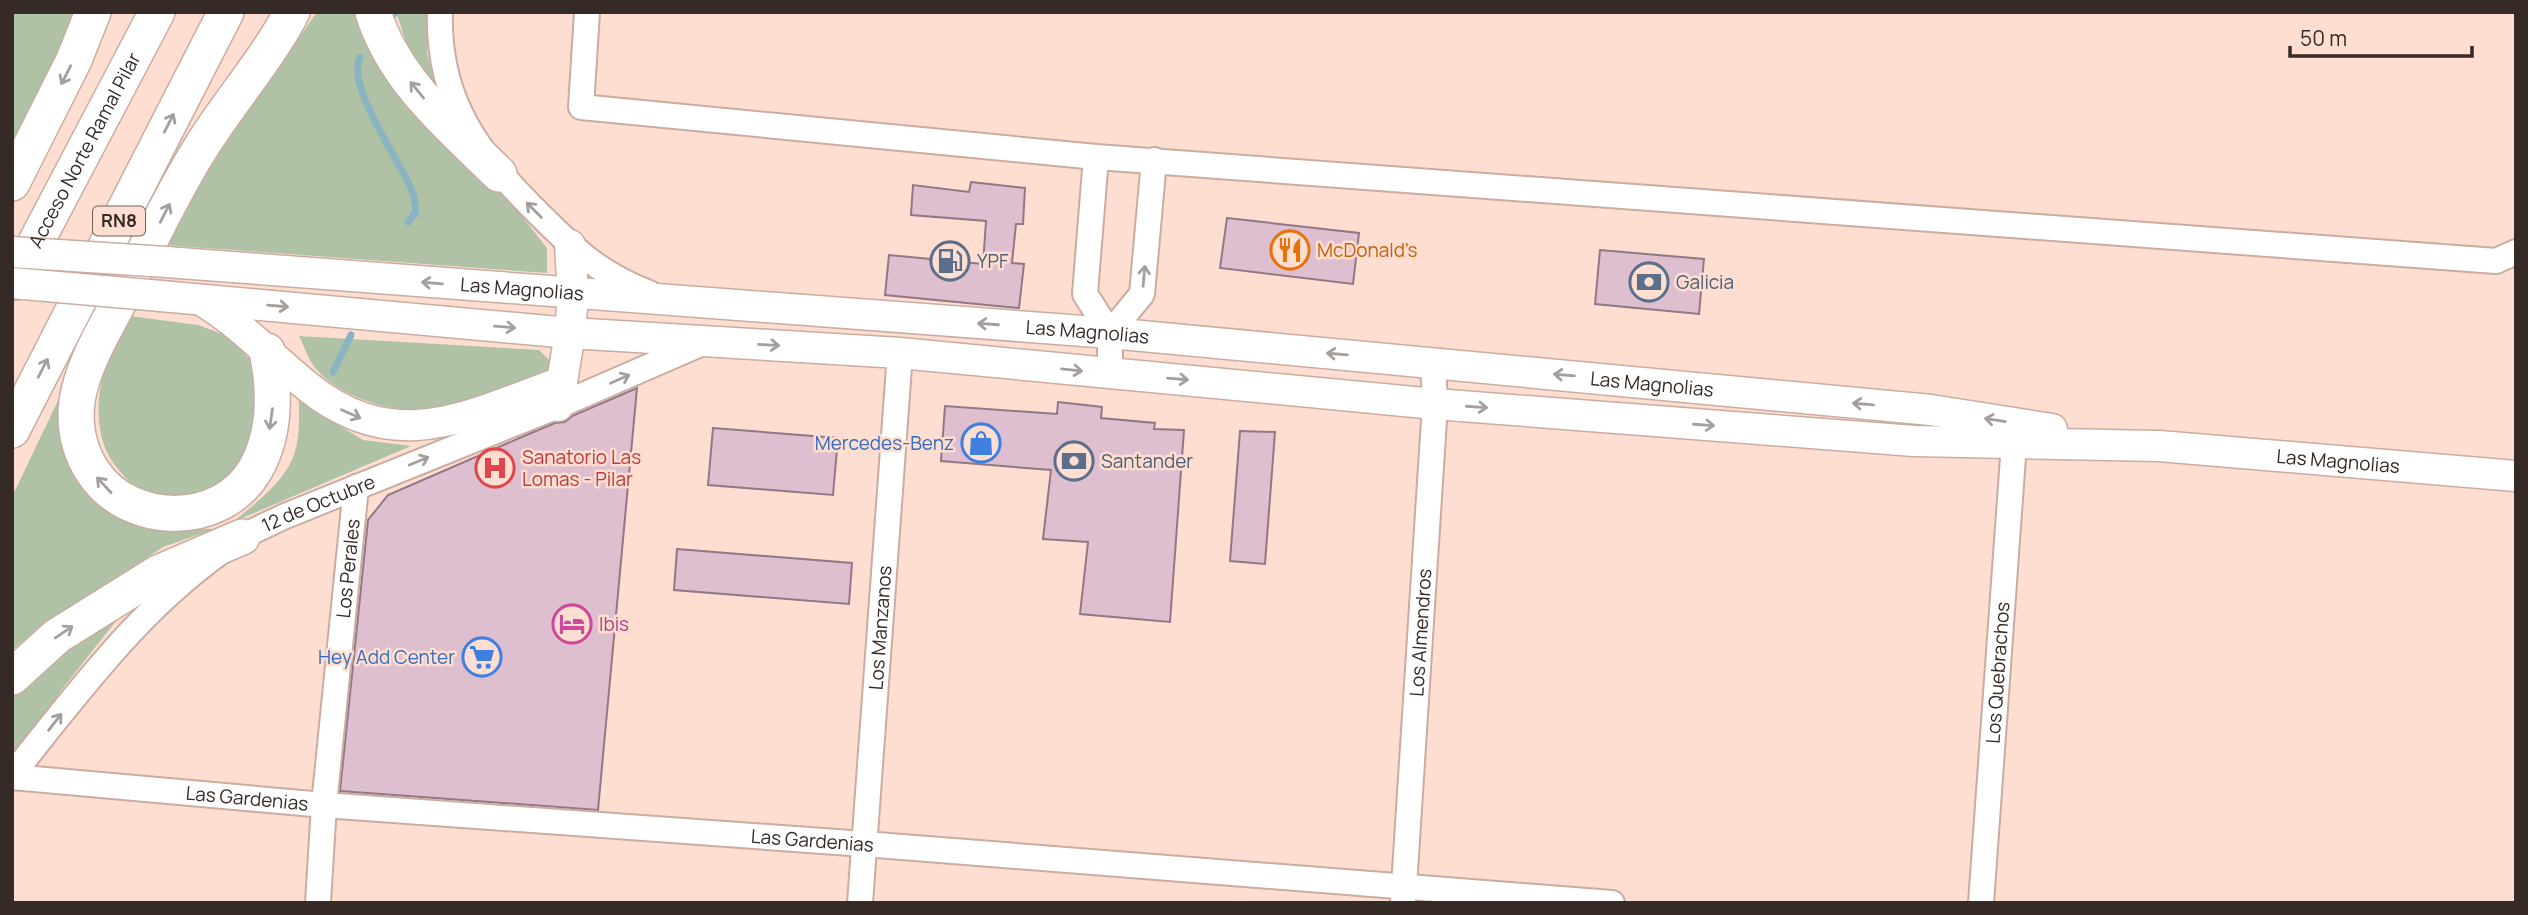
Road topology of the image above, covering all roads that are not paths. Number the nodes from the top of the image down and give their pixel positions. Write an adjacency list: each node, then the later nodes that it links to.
1 (93, 12): 11 (highway, one-way to 11)
2 (157, 12): 15 (highway, Acceso Norte Ramal Pilar)
3 (226, 12): 28 (highway, RN8, one-way to 3)
4 (292, 12): 22 (highway, one-way to 4)
5 (373, 12): 10 (highway, one-way to 5)
6 (440, 12): 10 (street)
7 (587, 12): 8 (street)
8 (1096, 157): 9 (street); 20 (street)
9 (1154, 160): 14 (street); 20 (street, one-way to 9)
10 (499, 174): 12 (street, one-way to 10)
11 (12, 183)
12 (570, 245): 16 (main road); 18 (street)
13 (12, 252): 16 (main road, Las Magnolias, one-way to 13, bridge)
14 (2516, 252)
15 (12, 285): 17 (main road, Las Magnolias, bridge)
16 (573, 294): 18 (main road, Las Magnolias); 19 (main road)
17 (200, 299): 19 (main road, Las Magnolias, one-way to 19); 22 (main road)
18 (669, 301): 20 (main road, Las Magnolias, one-way to 18)
19 (570, 333): 21 (main road, Las Magnolias); 26 (main road)
20 (1110, 333): 24 (main road, Las Magnolias, one-way to 20); 25 (street)
21 (705, 342): 23 (main road, Las Magnolias, one-way to 23); 26 (street, 12 de Octubre, one-way to 21)
22 (267, 351): 26 (main road, one-way to 26)
23 (900, 354): 25 (main road, Las Magnolias, one-way to 25); 37 (street, Los Manzanos)
24 (1433, 363): 27 (street, Los Almendros); 30 (main road, Las Magnolias, one-way to 24)
25 (1110, 374): 27 (main road, Las Magnolias, one-way to 27)
26 (560, 394): 32 (street, 12 de Octubre, one-way to 26)
27 (1435, 404): 29 (main road, Las Magnolias, one-way to 29); 38 (street, Los Almendros)
28 (12, 430)
29 (2014, 443): 30 (main road, Las Magnolias); 42 (street, Los Quebrachos)
30 (2160, 446): 31 (main road, Las Magnolias)
31 (2516, 476)
32 (356, 487): 33 (street, 12 de Octubre); 36 (street, Los Perales)
33 (242, 537): 34 (highway, one-way to 33); 35 (street, 12 de Octubre, one-way to 33)
34 (12, 677)
35 (12, 776): 36 (street, Las Gardenias)
36 (324, 805): 37 (street, Las Gardenias); 39 (street, Los Perales)
37 (864, 844): 38 (street, Las Gardenias); 40 (street, Los Manzanos)
38 (1403, 895): 41 (street, Las Gardenias)
39 (318, 903)
40 (860, 903)
41 (1612, 903)
42 (1981, 903)

